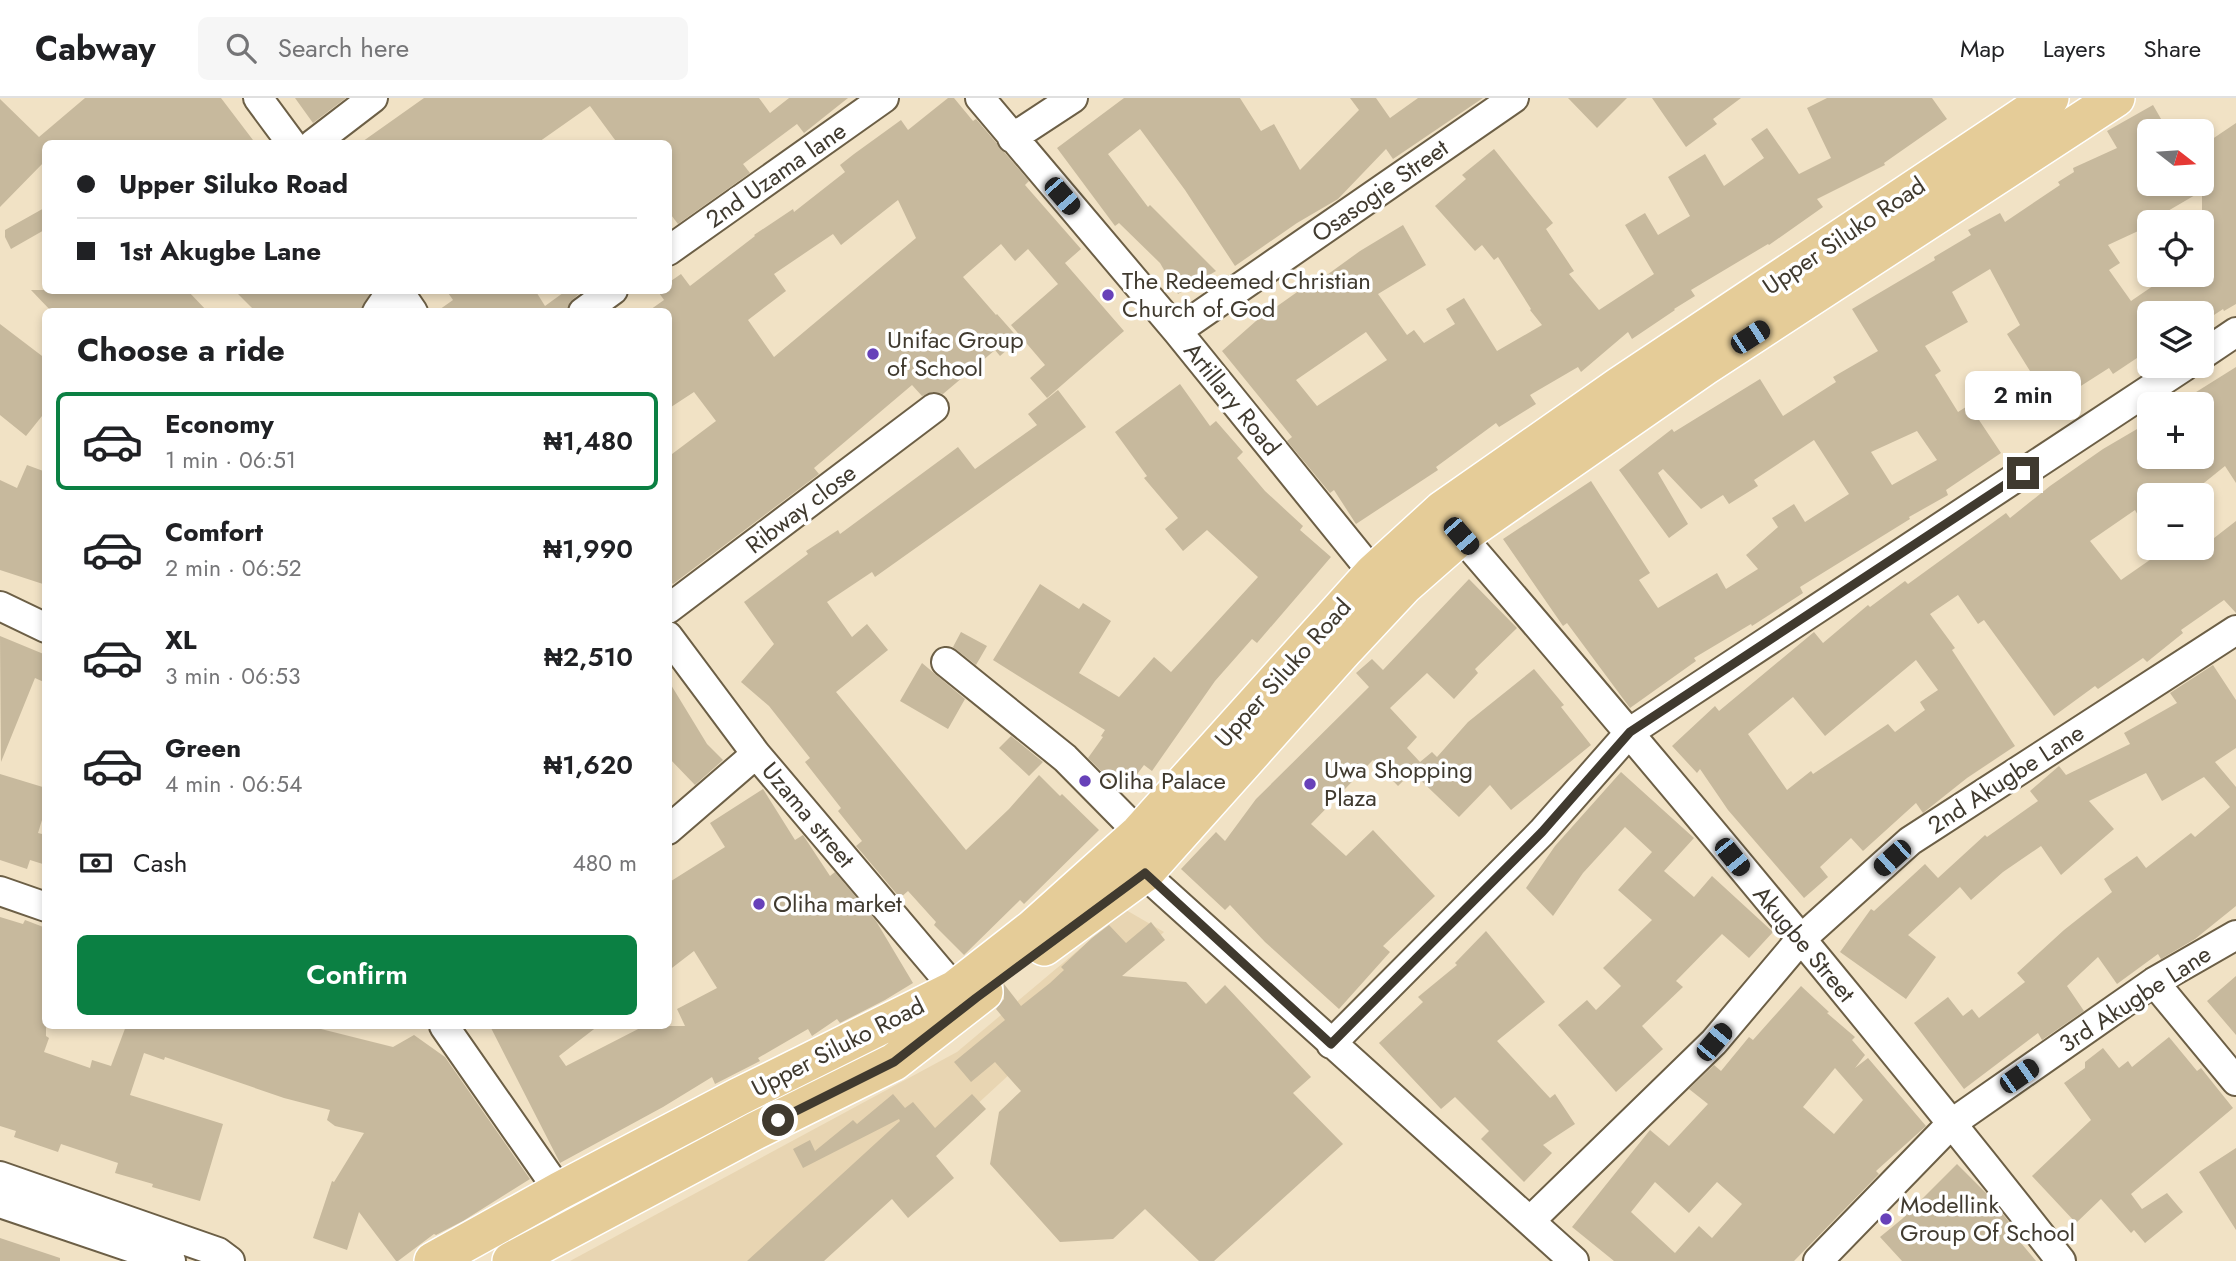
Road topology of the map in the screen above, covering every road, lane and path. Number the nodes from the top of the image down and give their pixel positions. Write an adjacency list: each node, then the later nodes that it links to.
1 (258, 98): 10 (street)
2 (373, 98): 11 (street)
3 (884, 98): 12 (street, 2nd Uzama lane)
4 (980, 98): 9 (street, Artillary Road)
5 (1073, 98): 9 (street)
6 (1514, 98): 19 (street, Osasogie Street)
7 (2050, 98): 25 (main road, Upper Siluko Road)
8 (2116, 98): 24 (main road, Upper Siluko Road)
9 (1013, 138): 19 (street, Artillary Road)
10 (289, 140)
11 (318, 140)
12 (672, 248)
13 (392, 294): 16 (street)
14 (398, 294): 17 (street)
15 (608, 294): 18 (street)
16 (380, 308)
17 (410, 308)
18 (588, 308)
19 (1177, 331): 25 (street, Artillary Road)
20 (2236, 332): 21 (street)
21 (2214, 347)
22 (2167, 378): 32 (street)
23 (934, 408): 27 (street, Ribway close)
24 (1461, 536): 32 (street, Akugbe Street); 35 (main road, Upper Siluko Road)
25 (1373, 572): 35 (main road, Upper Siluko Road)
26 (0, 606): 28 (street)
27 (672, 606)
28 (42, 626)
29 (2236, 630): 39 (street, 2nd Akugbe Lane)
30 (672, 641): 33 (street, Uzama street)
31 (946, 662): 35 (street)
32 (1630, 732): 39 (street, Akugbe Street); 43 (street)
33 (756, 754): 34 (street); 41 (street, Uzama street)
34 (672, 827)
35 (1135, 853): 41 (main road, Upper Siluko Road); 43 (street); 53 (main road, Upper Siluko Road)
36 (0, 891): 37 (street)
37 (42, 906)
38 (2236, 935): 40 (street, 3rd Akugbe Lane)
39 (1800, 940): 45 (street, Akugbe Street); 49 (street, 2nd Akugbe Lane)
40 (2154, 982): 44 (street); 45 (street, 3rd Akugbe Lane)
41 (955, 989): 47 (main road, Upper Siluko Road)
42 (446, 1029): 47 (street)
43 (1331, 1044): 49 (street)
44 (2236, 1081)
45 (1952, 1123): 55 (street, 3rd Akugbe Lane); 56 (street, Akugbe Street)
46 (0, 1177): 51 (street)
47 (559, 1191): 52 (main road, Upper Siluko Road)
48 (0, 1203): 50 (street)
49 (1531, 1220): 54 (street)
50 (171, 1261)
51 (230, 1261)
52 (433, 1261)
53 (511, 1261)
54 (1574, 1261)
55 (1818, 1261)
56 (2061, 1261)

